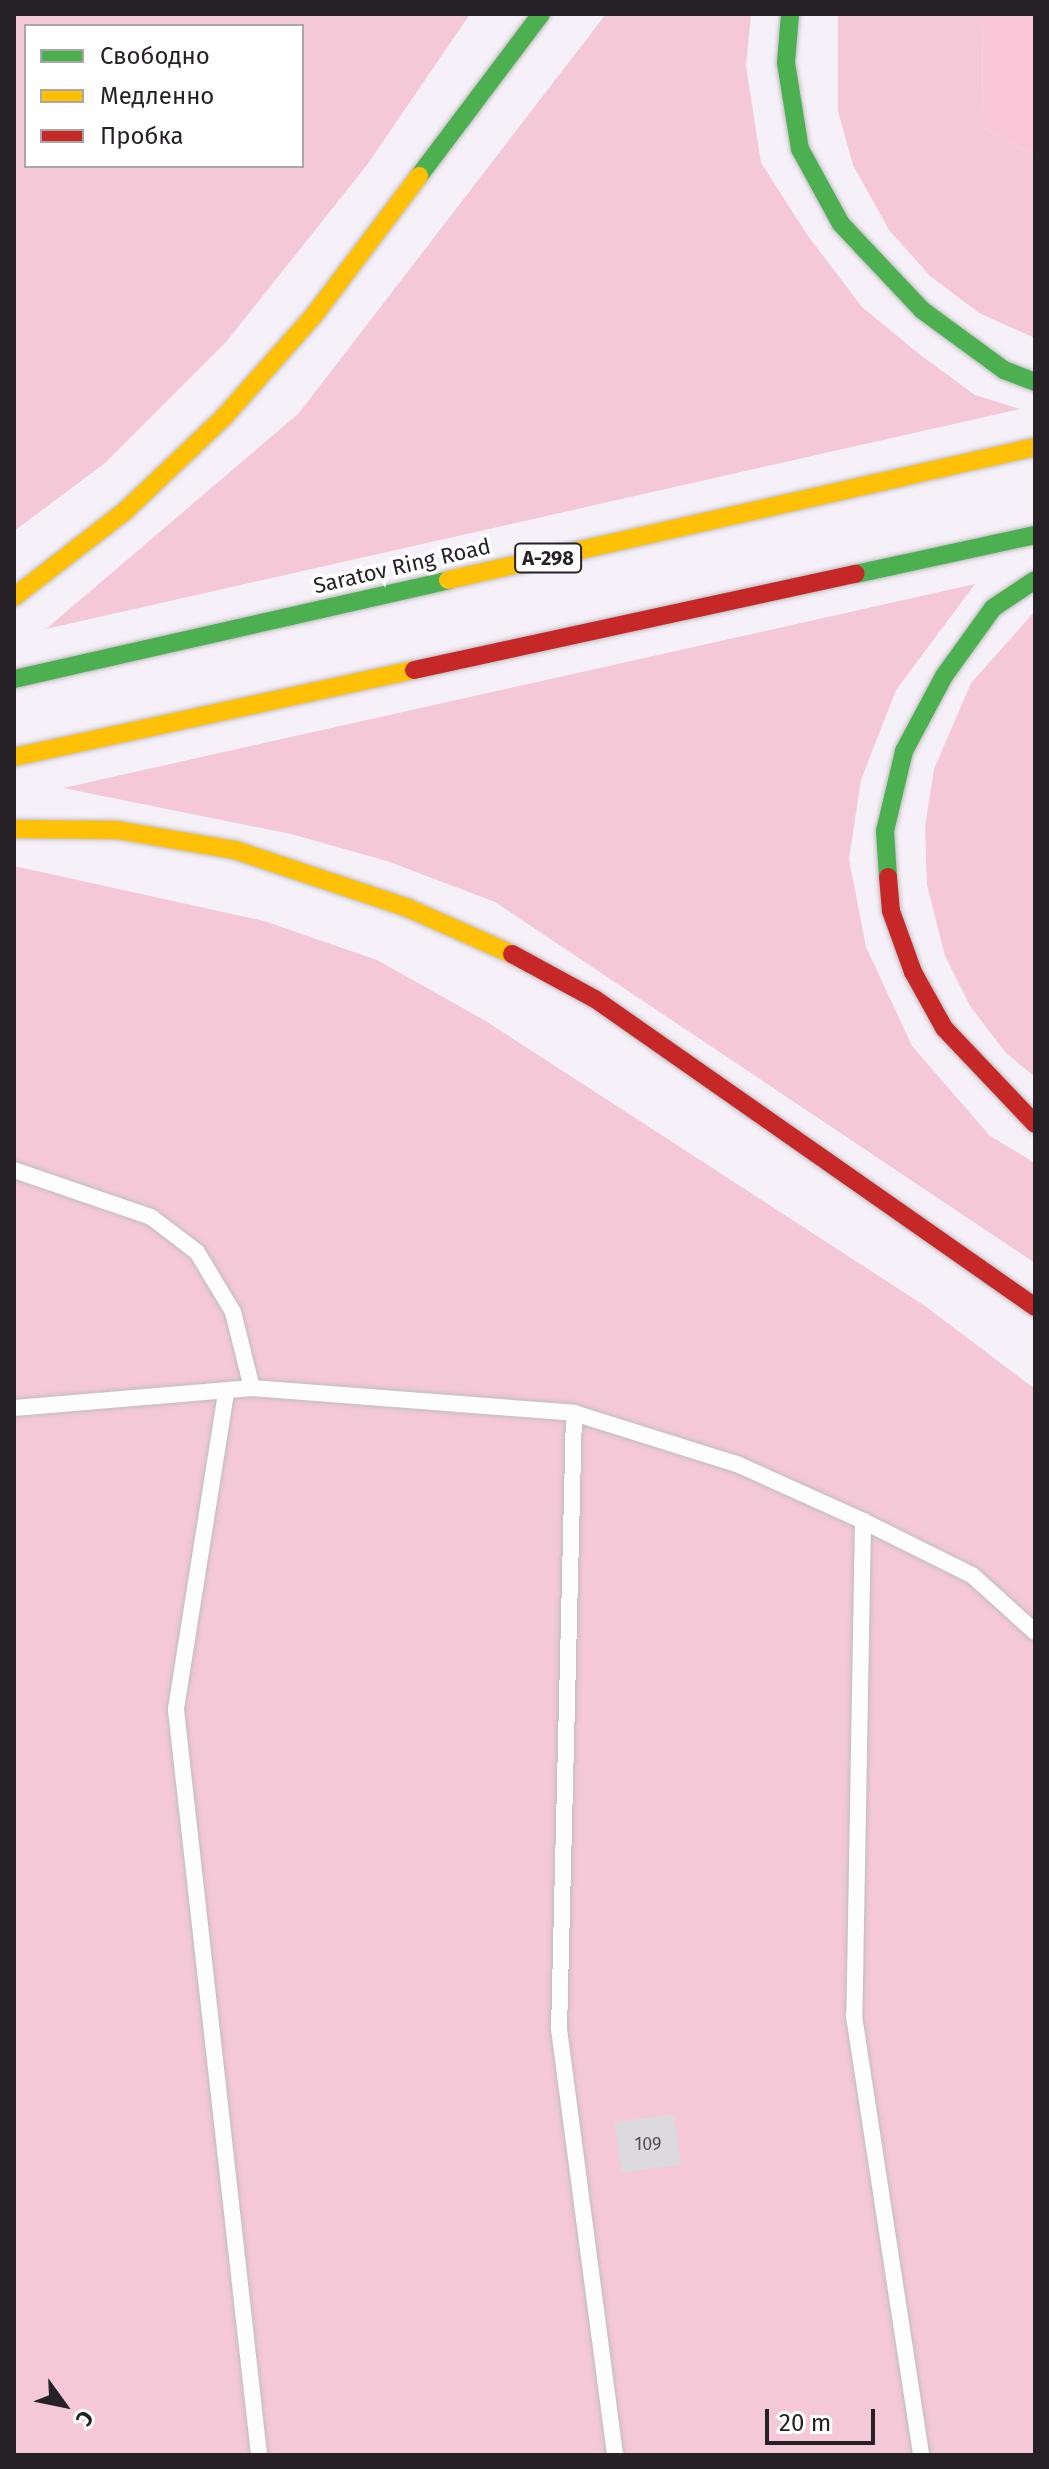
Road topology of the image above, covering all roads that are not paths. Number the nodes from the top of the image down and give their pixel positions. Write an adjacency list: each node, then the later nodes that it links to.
1 (541, 14): 7 (main road)
2 (790, 14): 3 (main road)
3 (1035, 382)
4 (1035, 447): 8 (main road, Saratov Ring Road / А-298)
5 (1035, 535): 9 (main road)
6 (1035, 580): 11 (main road)
7 (14, 597)
8 (14, 679)
9 (14, 757)
10 (14, 829): 13 (main road)
11 (1035, 1124)
12 (14, 1170): 14 (lane)
13 (1035, 1307)
14 (252, 1388): 15 (lane); 17 (lane)
15 (226, 1393): 16 (lane); 20 (lane)
16 (14, 1408)
17 (574, 1413): 18 (lane); 21 (lane)
18 (863, 1521): 19 (lane); 22 (lane)
19 (1035, 1632)
20 (259, 2455)
21 (615, 2455)
22 (921, 2455)

